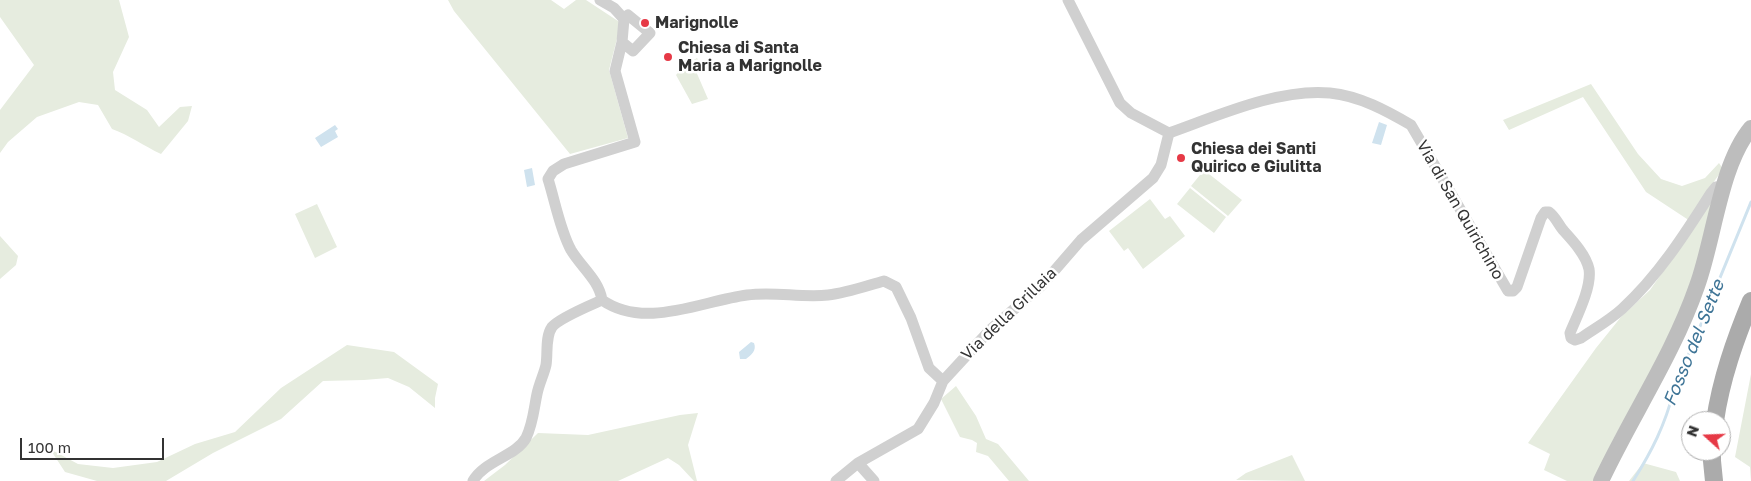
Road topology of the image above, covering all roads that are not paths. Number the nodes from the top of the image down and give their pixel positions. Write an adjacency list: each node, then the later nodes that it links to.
1 (600, 0): 3 (street)
2 (1068, 0): 6 (street)
3 (624, 19): 4 (street); 4 (street)
4 (622, 42): 8 (street)
5 (1751, 128): 7 (main road)
6 (1169, 133): 7 (street, Via di San Quirichino); 10 (street, Via della Grillaia)
7 (1724, 186): 17 (main road)
8 (602, 300): 10 (street); 14 (street)
9 (1751, 301): 11 (main road)
10 (944, 381): 13 (street, Via della Grillaia)
11 (1717, 411)
12 (1712, 461): 18 (main road)
13 (858, 463): 15 (street, Via della Grillaia); 16 (street)
14 (473, 481)
15 (836, 481)
16 (874, 481)
17 (1601, 481)
18 (1714, 481)

